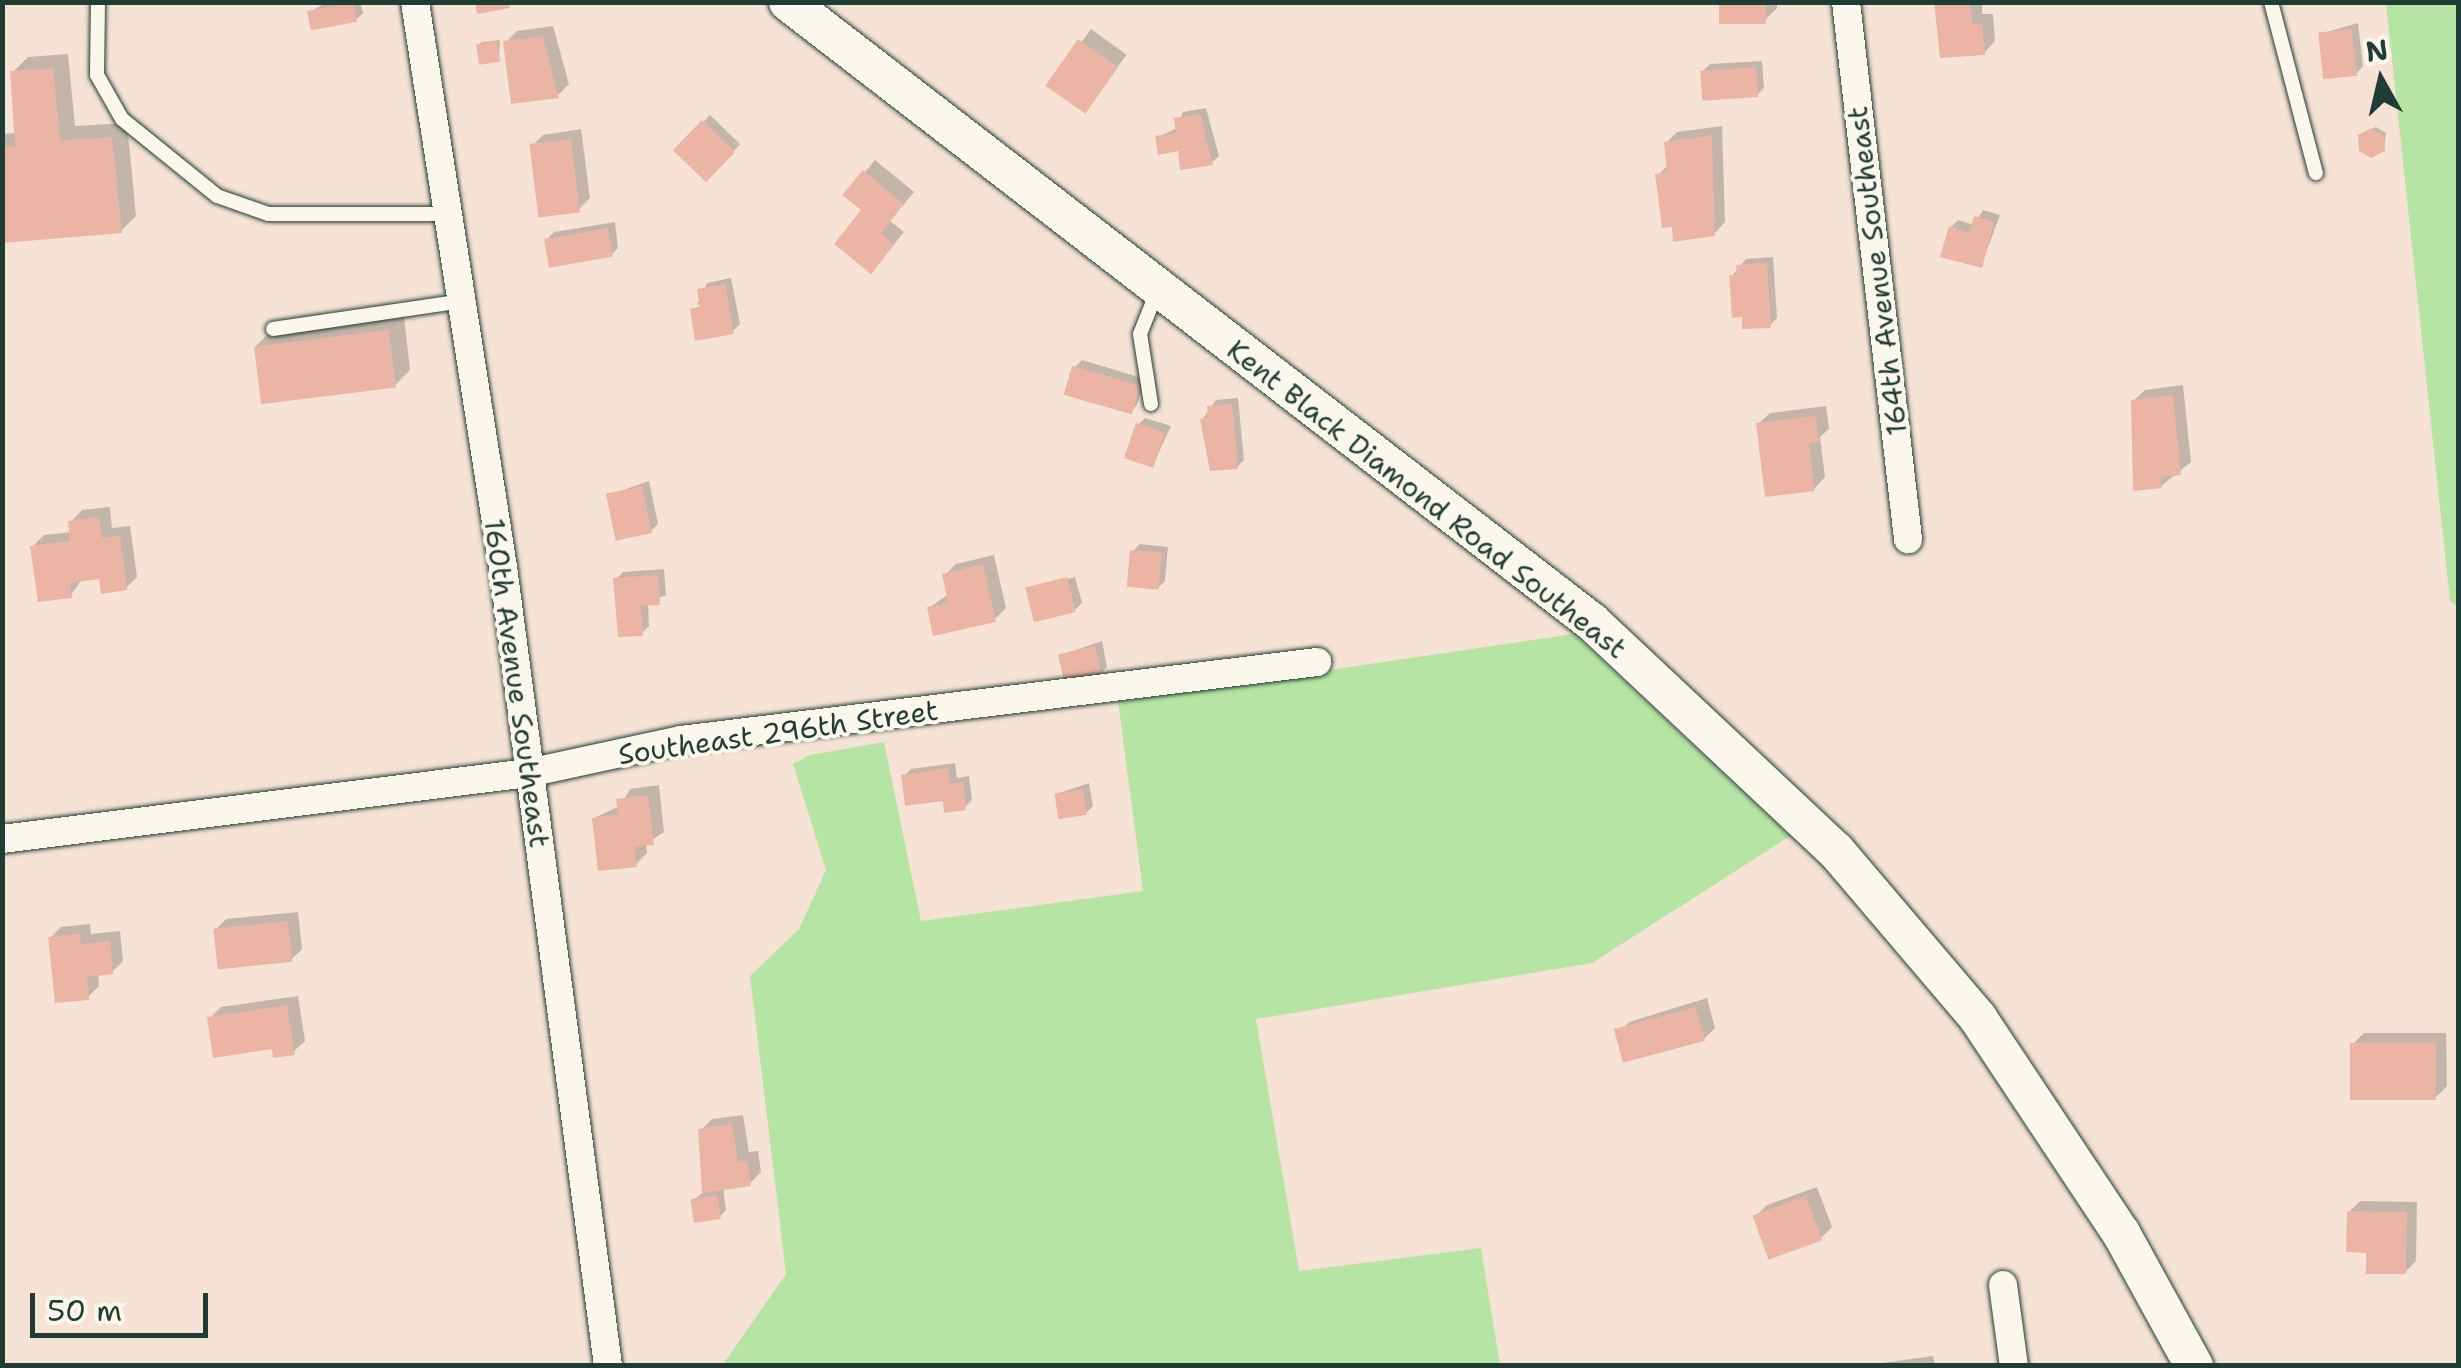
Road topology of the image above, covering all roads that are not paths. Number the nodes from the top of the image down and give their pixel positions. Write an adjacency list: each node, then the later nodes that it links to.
1 (98, 2): 7 (lane)
2 (415, 2): 7 (street, 160th Avenue Southeast)
3 (788, 2): 8 (street, Kent Black Diamond Road Southeast)
4 (1846, 2): 12 (street, 164th Avenue Southeast)
5 (2270, 2): 6 (lane)
6 (2316, 173)
7 (448, 214): 9 (street, 160th Avenue Southeast)
8 (1158, 288): 11 (lane); 19 (street, Kent Black Diamond Road Southeast)
9 (462, 302): 10 (lane); 14 (street, 160th Avenue Southeast)
10 (273, 329)
11 (1151, 404)
12 (1908, 538)
13 (1317, 662): 14 (street, Southeast 296th Street)
14 (528, 772): 15 (street, Southeast 296th Street); 17 (street, 160th Avenue Southeast)
15 (2, 839)
16 (2002, 1285): 18 (street)
17 (608, 1366)
18 (2014, 1366)
19 (2194, 1366)

